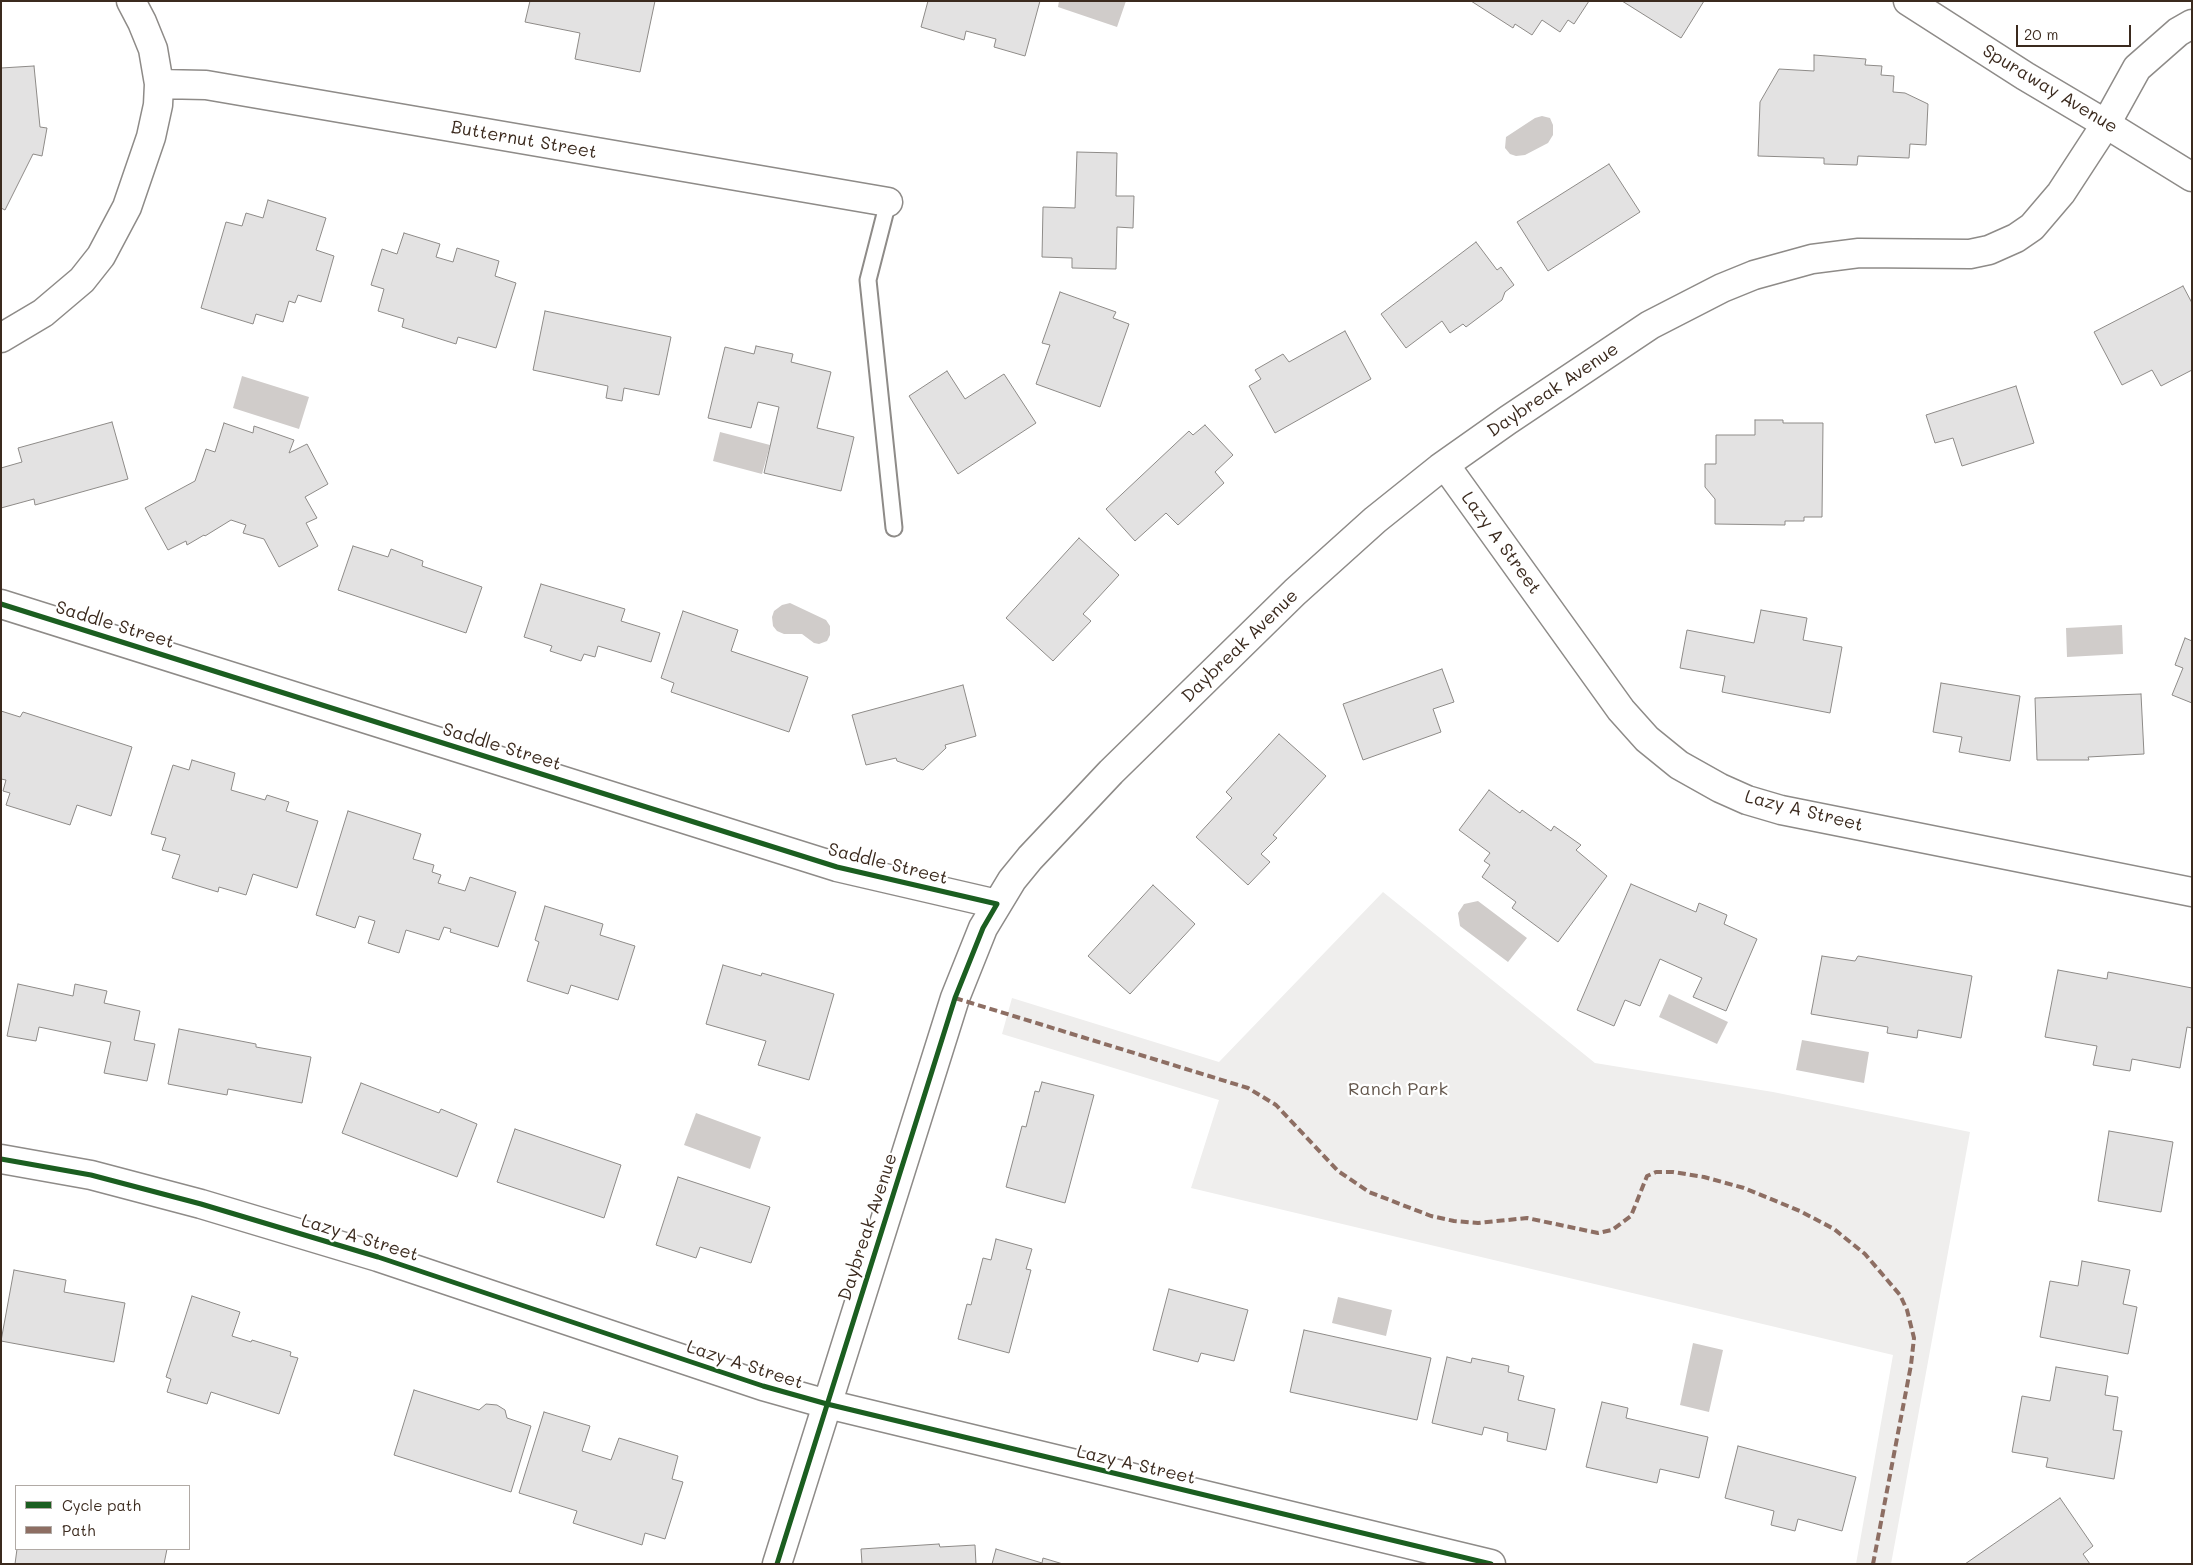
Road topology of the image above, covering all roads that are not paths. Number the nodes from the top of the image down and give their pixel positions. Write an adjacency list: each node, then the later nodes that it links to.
1 (131, 1): 4 (street)
2 (1908, 1): 5 (street, Spuraway Avenue)
3 (2192, 24): 5 (street, Daybreak Avenue)
4 (159, 84): 7 (street, Butternut Street); 8 (street)
5 (2106, 124): 6 (street, Spuraway Avenue); 9 (street, Daybreak Avenue)
6 (2192, 177)
7 (888, 202): 10 (lane)
8 (1, 338)
9 (1445, 465): 12 (street, Lazy A Street); 13 (street, Daybreak Avenue)
10 (894, 528)
11 (1, 604): 13 (street, Saddle Street)
12 (2192, 892)
13 (997, 904): 15 (street, Daybreak Avenue)
14 (1, 1159): 15 (street, Lazy A Street)
15 (827, 1404): 16 (street, Daybreak Avenue); 17 (street, Lazy A Street)
16 (777, 1564)
17 (1491, 1564)

